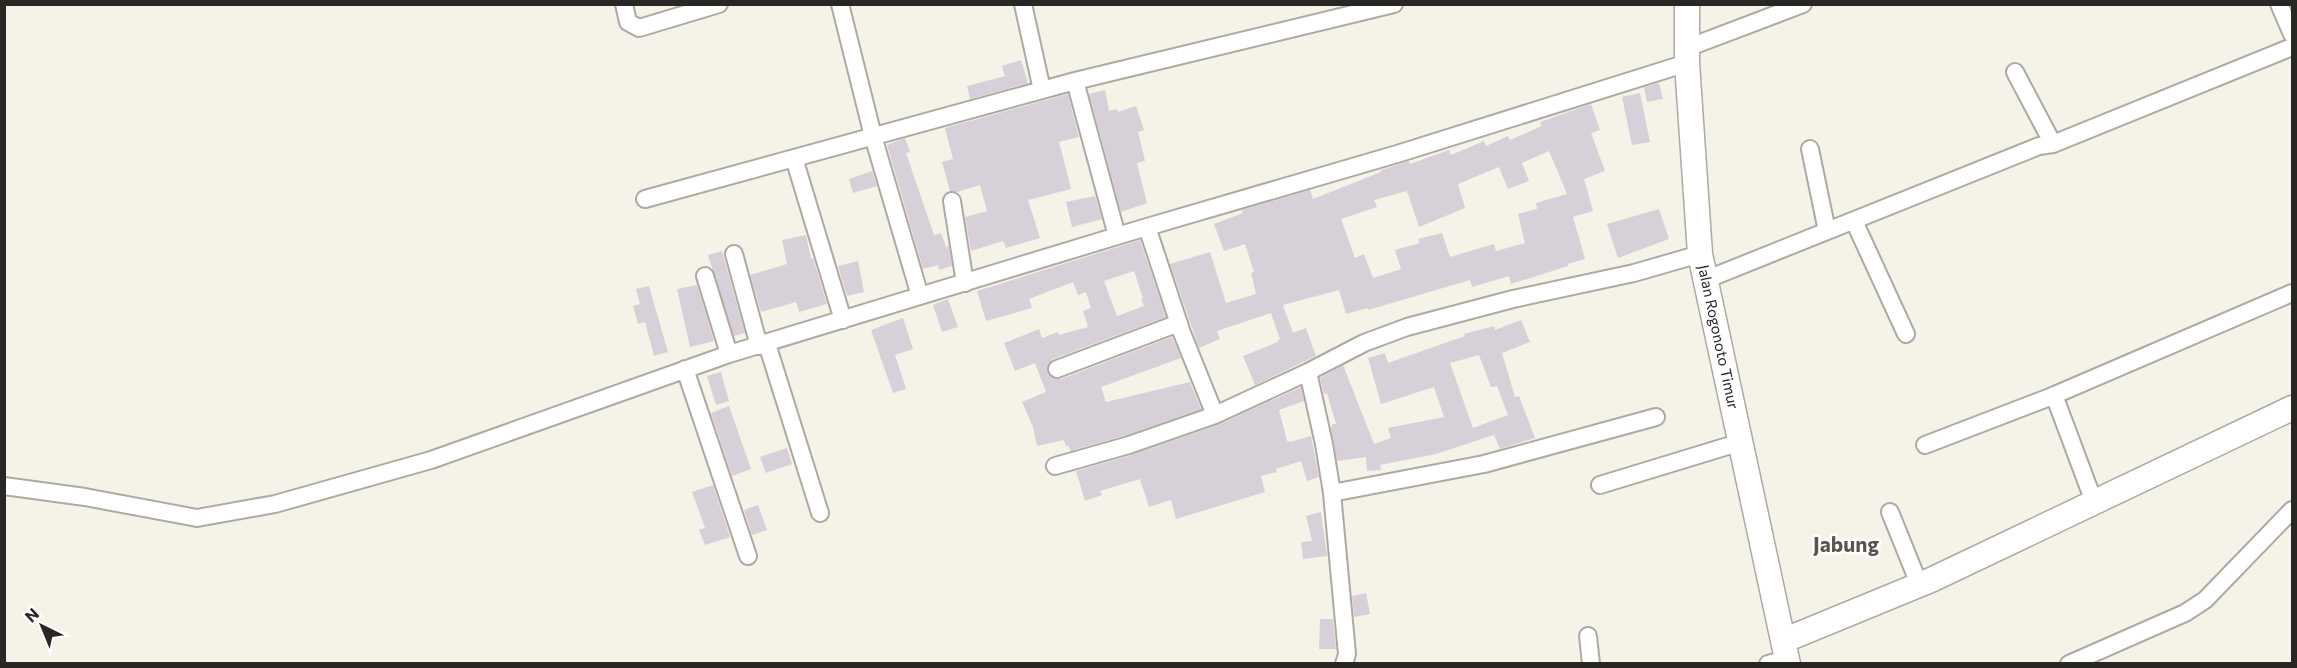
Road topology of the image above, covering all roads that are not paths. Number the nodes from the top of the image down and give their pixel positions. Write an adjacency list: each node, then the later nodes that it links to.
1 (624, 4): 2 (street)
2 (719, 4)
3 (840, 4): 15 (street)
4 (1023, 4): 14 (street)
5 (1394, 4): 13 (street)
6 (1687, 4): 11 (street, Jalan Rogonoto Timur)
7 (1803, 4): 11 (street)
8 (2279, 4): 9 (street)
9 (2292, 34)
10 (2292, 47): 16 (street)
11 (1687, 56): 22 (street); 26 (street, Jalan Rogonoto Timur)
12 (2015, 72): 16 (street)
13 (1075, 81): 14 (street); 24 (street)
14 (1042, 90): 15 (street)
15 (873, 136): 18 (street); 31 (street)
16 (2054, 144): 21 (street)
17 (1810, 149): 23 (street)
18 (794, 158): 19 (street); 32 (street)
19 (645, 199)
20 (952, 201): 29 (street)
21 (1854, 221): 23 (street); 34 (street)
22 (1147, 227): 24 (street); 33 (street)
23 (1827, 231): 28 (street)
24 (1117, 236): 29 (street)
25 (734, 254): 35 (street)
26 (1700, 255): 28 (street, Jalan Rogonoto Timur); 39 (street)
27 (705, 276): 36 (street)
28 (1705, 280): 44 (street, Jalan Rogonoto Timur)
29 (964, 283): 31 (street)
30 (2292, 293): 40 (street)
31 (920, 296): 32 (street)
32 (843, 320): 35 (street)
33 (1179, 323): 38 (street); 42 (street)
34 (1906, 334)
35 (763, 345): 36 (street); 53 (street)
36 (729, 354): 37 (street)
37 (685, 369): 48 (street); 54 (street)
38 (1057, 369)
39 (1308, 372): 42 (street); 49 (street)
40 (2054, 395): 45 (street); 50 (street)
41 (2292, 408): 50 (street)
42 (1215, 415): 46 (street)
43 (1656, 417): 49 (street)
44 (1741, 442): 47 (street); 57 (street, Jalan Rogonoto Timur)
45 (1925, 446)
46 (1055, 466)
47 (1600, 485)
48 (4, 486)
49 (1332, 493): 58 (street)
50 (2094, 502): 55 (street)
51 (2292, 510): 60 (street)
52 (1890, 512): 55 (street)
53 (820, 513)
54 (748, 556)
55 (1919, 584): 57 (street)
56 (1588, 636): 59 (street)
57 (1782, 657)
58 (1344, 663)
59 (1591, 663)
60 (2069, 663)

